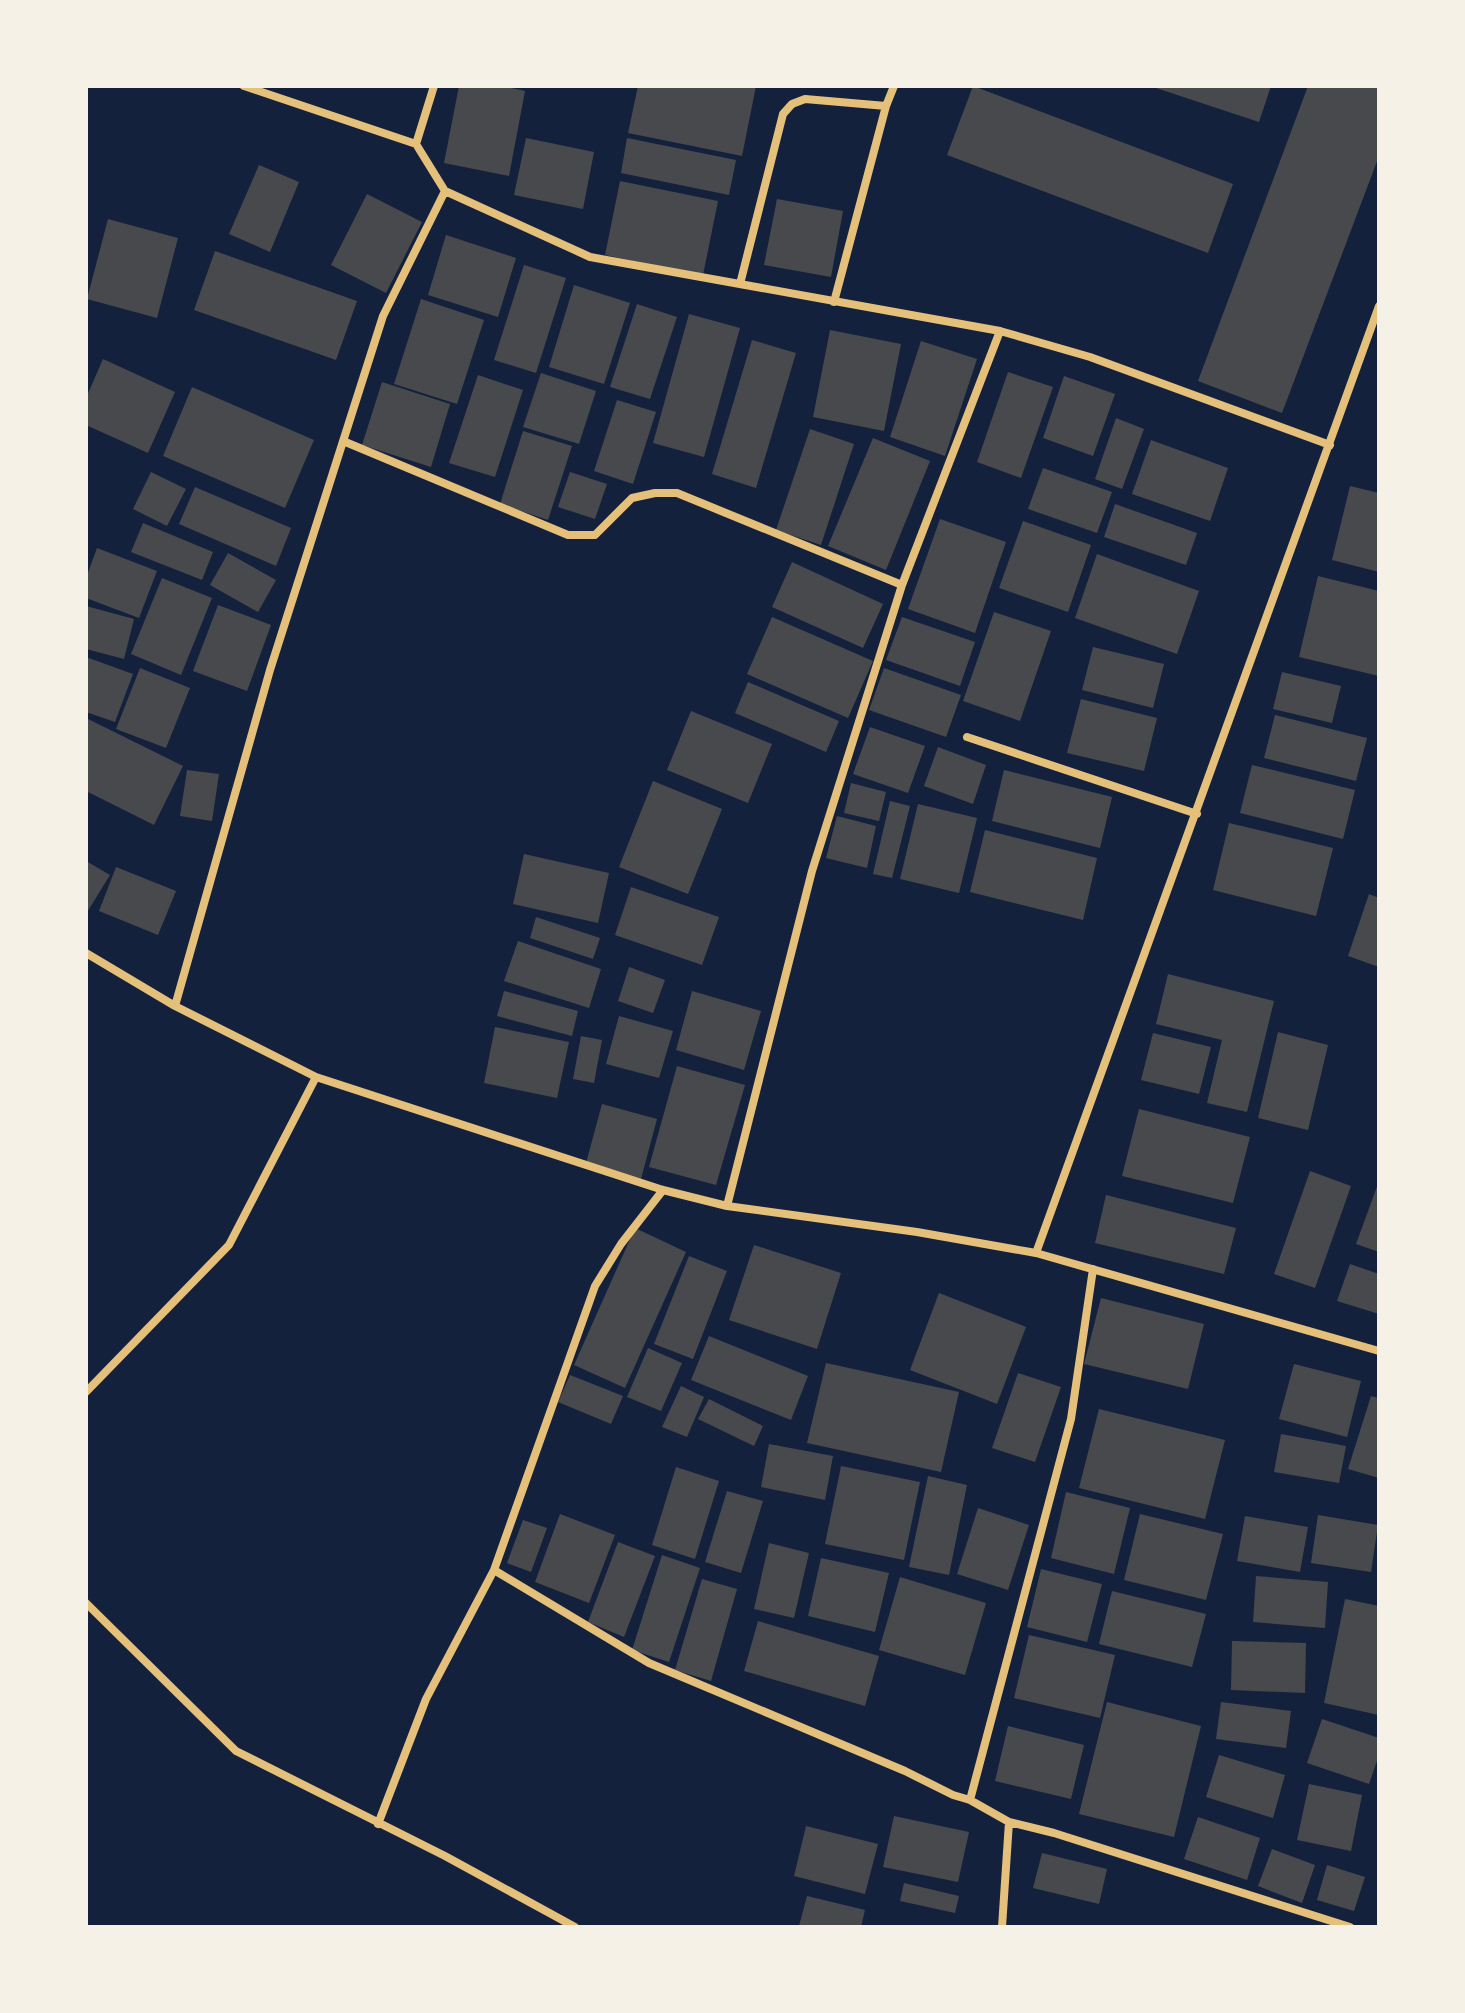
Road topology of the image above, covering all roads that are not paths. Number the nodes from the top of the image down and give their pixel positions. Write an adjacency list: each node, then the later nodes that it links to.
1 (244, 86): 5 (street)
2 (434, 86): 5 (street)
3 (894, 86): 4 (street)
4 (886, 106): 7 (street); 8 (street)
5 (416, 144): 6 (street)
6 (445, 191): 7 (street); 11 (street)
7 (740, 284): 8 (street)
8 (834, 302): 10 (street)
9 (1379, 306): 12 (street)
10 (1000, 331): 12 (street); 13 (street)
11 (343, 441): 13 (street); 17 (street)
12 (1330, 445): 15 (street)
13 (902, 585): 20 (street)
14 (967, 737): 15 (street)
15 (1197, 814): 21 (street)
16 (86, 953): 17 (street)
17 (175, 1006): 18 (street)
18 (316, 1077): 19 (street); 24 (street)
19 (663, 1190): 20 (street); 25 (street)
20 (727, 1206): 21 (street)
21 (1036, 1253): 22 (street)
22 (1093, 1269): 23 (street); 27 (street)
23 (1379, 1351)
24 (86, 1392)
25 (494, 1570): 27 (street); 29 (street)
26 (86, 1603): 29 (street)
27 (970, 1800): 28 (street)
28 (1009, 1822): 30 (street); 32 (street)
29 (378, 1824): 31 (street)
30 (1320, 1922): 33 (street)
31 (575, 1927)
32 (1002, 1927)
33 (1350, 1927)

